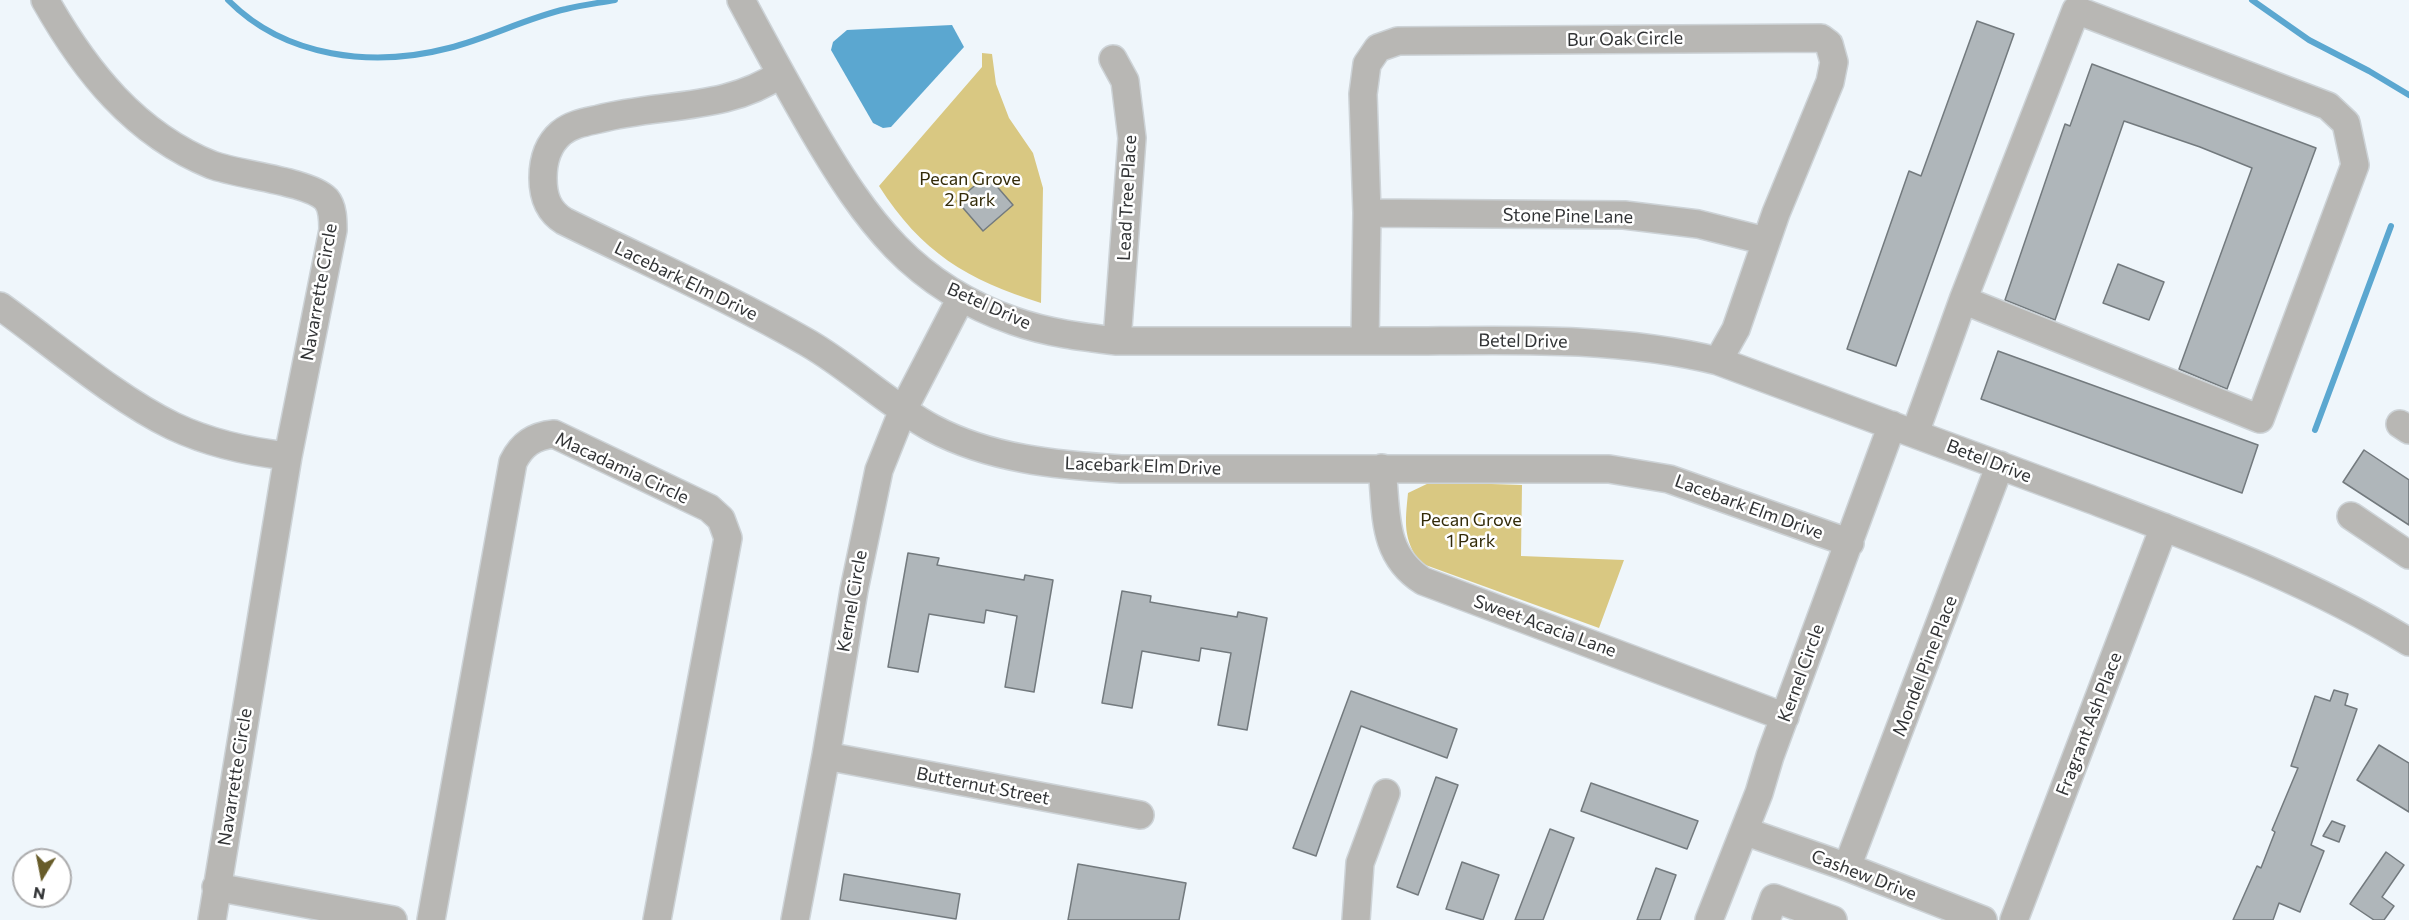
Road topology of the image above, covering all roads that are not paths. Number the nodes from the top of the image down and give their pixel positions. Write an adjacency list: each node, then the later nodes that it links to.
1 (45, 0): 15 (street, Navarrette Circle)
2 (741, 0): 4 (street, Betel Drive)
3 (1113, 59): 10 (street, Lead Tree Place)
4 (780, 74): 7 (street, Betel Drive); 13 (street, Lacebark Elm Drive)
5 (1367, 213): 6 (street, Stone Pine Lane); 6 (street, Bur Oak Circle); 11 (street, Bur Oak Circle)
6 (1766, 241): 12 (street, Bur Oak Circle)
7 (961, 298): 10 (street, Betel Drive); 13 (street, Kernel Circle)
8 (1963, 300): 8 (street, Kernel Circle); 14 (street, Kernel Circle)
9 (0, 306): 15 (street)
10 (1117, 341): 11 (street, Betel Drive)
11 (1365, 341): 12 (street, Betel Drive)
12 (1718, 361): 14 (street, Betel Drive)
13 (903, 410): 17 (street, Lacebark Elm Drive); 24 (street, Kernel Circle)
14 (1904, 429): 16 (street, Betel Drive); 20 (street, Kernel Circle)
15 (288, 456): 29 (street, Navarrette Circle)
16 (2000, 465): 19 (street, Betel Drive); 28 (street, Mondel Pine Place)
17 (1382, 468): 20 (street, Lacebark Elm Drive); 23 (street, Sweet Acacia Lane)
18 (2351, 516): 21 (street)
19 (2164, 527): 22 (street, Betel Drive); 40 (street, Fragrant Ash Place)
20 (1850, 543): 23 (street, Kernel Circle)
21 (2409, 555)
22 (2409, 642)
23 (1785, 717): 27 (street, Kernel Circle)
24 (826, 756): 26 (street, Butternut Street); 34 (street, Kernel Circle)
25 (1386, 793): 35 (street)
26 (1140, 815)
27 (1744, 831): 28 (street, Cashew Drive); 36 (street, Kernel Circle)
28 (1847, 867): 39 (street, Cashew Drive)
29 (216, 887): 30 (street, Navarrette Circle); 31 (street)
30 (212, 920)
31 (393, 920)
32 (431, 920): 33 (street, Macadamia Circle)
33 (657, 920)
34 (795, 920)
35 (1356, 920)
36 (1710, 920)
37 (1766, 920): 38 (street)
38 (1833, 920)
39 (1983, 920)
40 (2014, 920)

